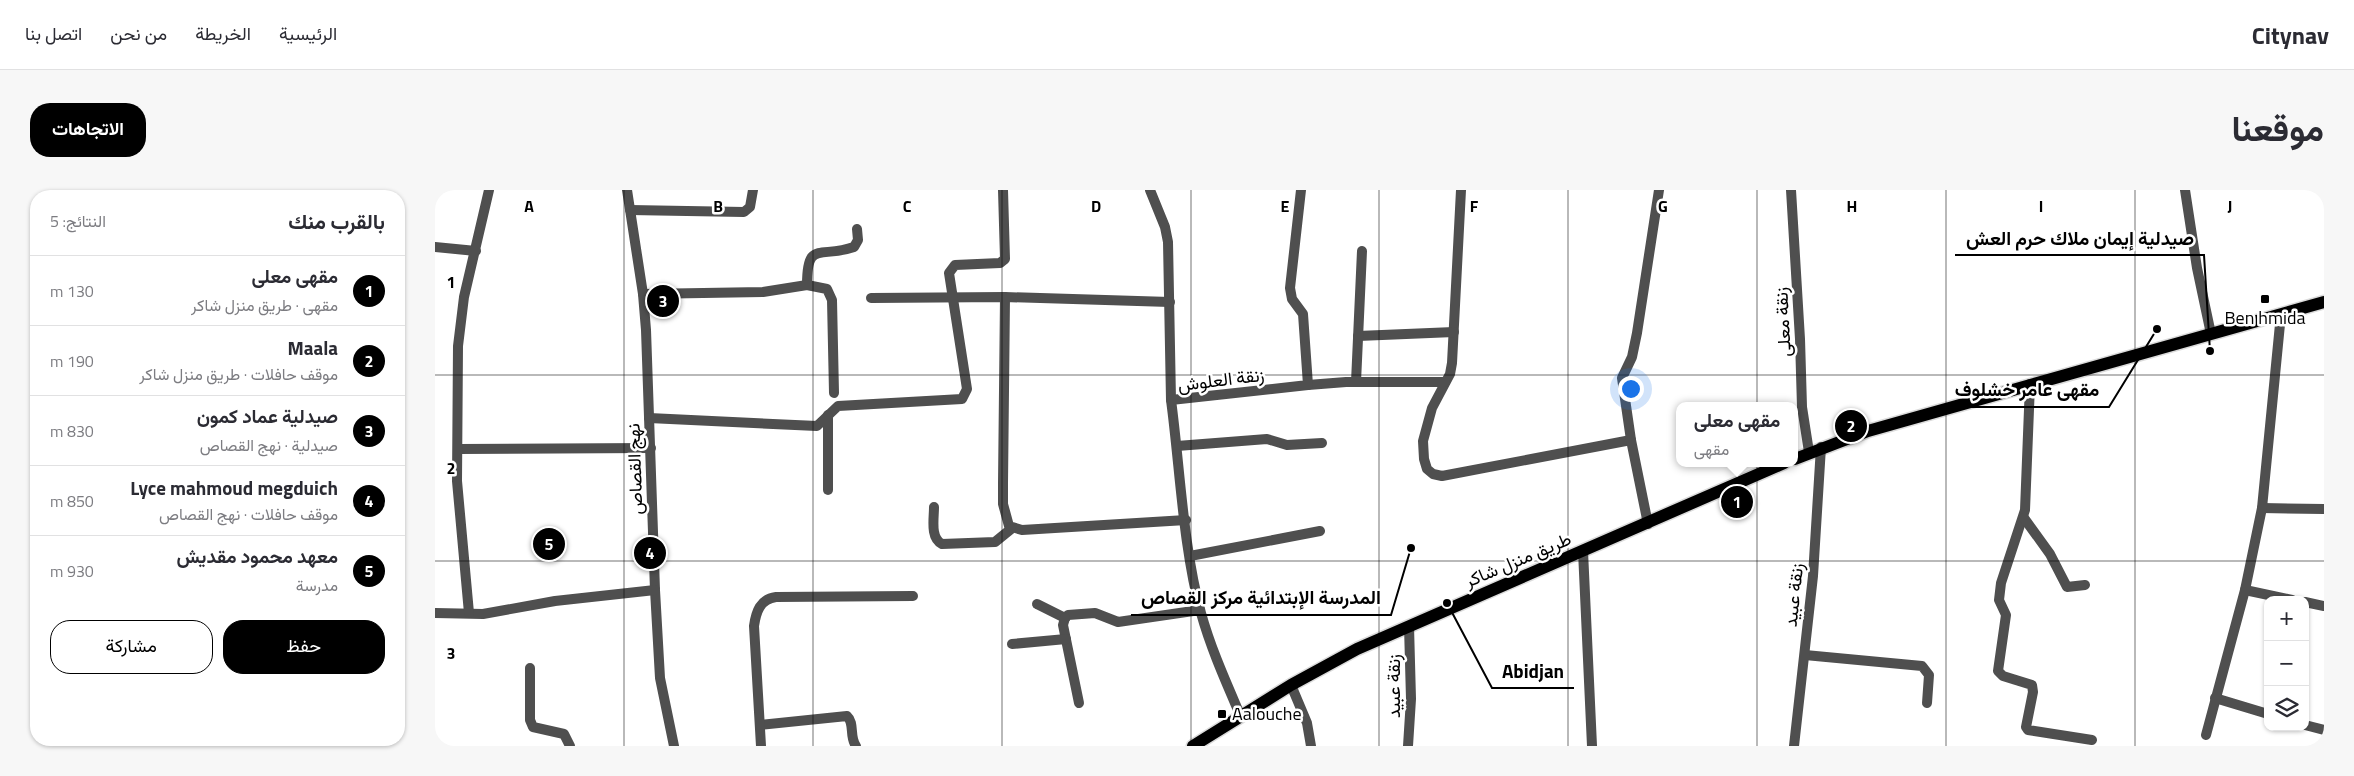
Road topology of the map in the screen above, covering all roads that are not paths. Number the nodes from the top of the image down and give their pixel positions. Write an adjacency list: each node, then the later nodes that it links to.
1 (489, 190): 14 (street)
2 (627, 190): 11 (street, نهج القصاص)
3 (753, 190): 11 (street)
4 (1003, 190): 18 (street)
5 (1301, 190): 30 (street)
6 (1461, 190): 24 (street)
7 (1659, 190): 35 (street)
8 (1791, 190): 40 (street, زنقة معلى)
9 (2185, 190): 25 (street)
10 (1155, 192): 21 (street)
11 (630, 210): 17 (street, نهج القصاص)
12 (857, 229): 16 (street)
13 (435, 248): 14 (street)
14 (476, 251): 39 (street)
15 (1363, 251): 26 (street)
16 (807, 285): 17 (street); 31 (street)
17 (643, 294): 34 (street, نهج القصاص)
18 (952, 297): 19 (street); 20 (street); 33 (street)
19 (871, 298)
20 (1005, 298): 21 (street); 50 (street)
21 (1170, 302): 32 (street)
22 (2324, 302): 23 (main road)
23 (2281, 314): 25 (main road); 45 (street)
24 (1454, 332): 26 (street); 28 (street)
25 (2211, 334): 29 (main road)
26 (1358, 336): 27 (street)
27 (1356, 382): 28 (street, زنقة العلوش); 30 (street, زنقة العلوش)
28 (1445, 382): 35 (street)
29 (2030, 384): 40 (main road); 47 (street)
30 (1308, 385): 32 (street, زنقة العلوش)
31 (834, 393)
32 (1171, 400): 37 (street, زنقة العلوش)
33 (828, 415): 34 (street); 43 (street)
34 (649, 418): 38 (street, نهج القصاص)
35 (1631, 440): 49 (street)
36 (1322, 443): 37 (street)
37 (1177, 446): 48 (street, زنقة العلوش)
38 (651, 448): 39 (street); 55 (street, نهج القصاص)
39 (458, 449): 64 (street)
40 (1815, 450): 41 (main road); 69 (street, زنقة عبيد)
41 (1798, 458)
42 (1775, 467): 49 (main road, طريق منزل شاكر)
43 (828, 490)
44 (934, 507): 50 (street)
45 (2262, 508): 46 (street); 56 (street)
46 (2324, 508)
47 (2024, 518): 54 (street); 81 (street)
48 (1186, 520): 50 (street); 53 (street, زنقة العلوش)
49 (1647, 524): 52 (main road, طريق منزل شاكر)
50 (1011, 528)
51 (1320, 531): 53 (street)
52 (1583, 551): 66 (main road, طريق منزل شاكر); 89 (street)
53 (1190, 556): 62 (street, زنقة العلوش)
54 (2085, 585)
55 (655, 590): 64 (street); 83 (street, نهج القصاص)
56 (2245, 590): 58 (street); 72 (street)
57 (913, 596): 77 (street)
58 (2273, 596)
59 (2309, 603): 61 (street)
60 (1037, 604): 65 (street)
61 (2324, 606)
62 (1200, 610): 65 (street); 76 (street, زنقة العلوش)
63 (435, 612): 64 (street)
64 (469, 613)
65 (1065, 618): 67 (street)
66 (1409, 626): 71 (main road, طريق منزل شاكر); 88 (street, زنقة عبيد)
67 (1066, 639): 68 (street); 74 (street)
68 (1012, 644)
69 (1805, 654): 73 (street); 90 (street, زنقة عبيد)
70 (530, 668): 82 (street)
71 (1291, 685): 76 (main road, طريق منزل شاكر); 87 (street)
72 (2215, 698): 75 (street); 80 (street)
73 (1927, 702)
74 (1079, 703)
75 (2264, 713)
76 (1241, 716): 86 (main road, طريق منزل شاكر)
77 (760, 725): 84 (street); 85 (street)
78 (2309, 726): 79 (street)
79 (2324, 730)
80 (2206, 735)
81 (2092, 740)
82 (569, 746)
83 (674, 746)
84 (761, 746)
85 (855, 746)
86 (1193, 746)
87 (1311, 746)
88 (1409, 746)
89 (1592, 746)
90 (1793, 746)

